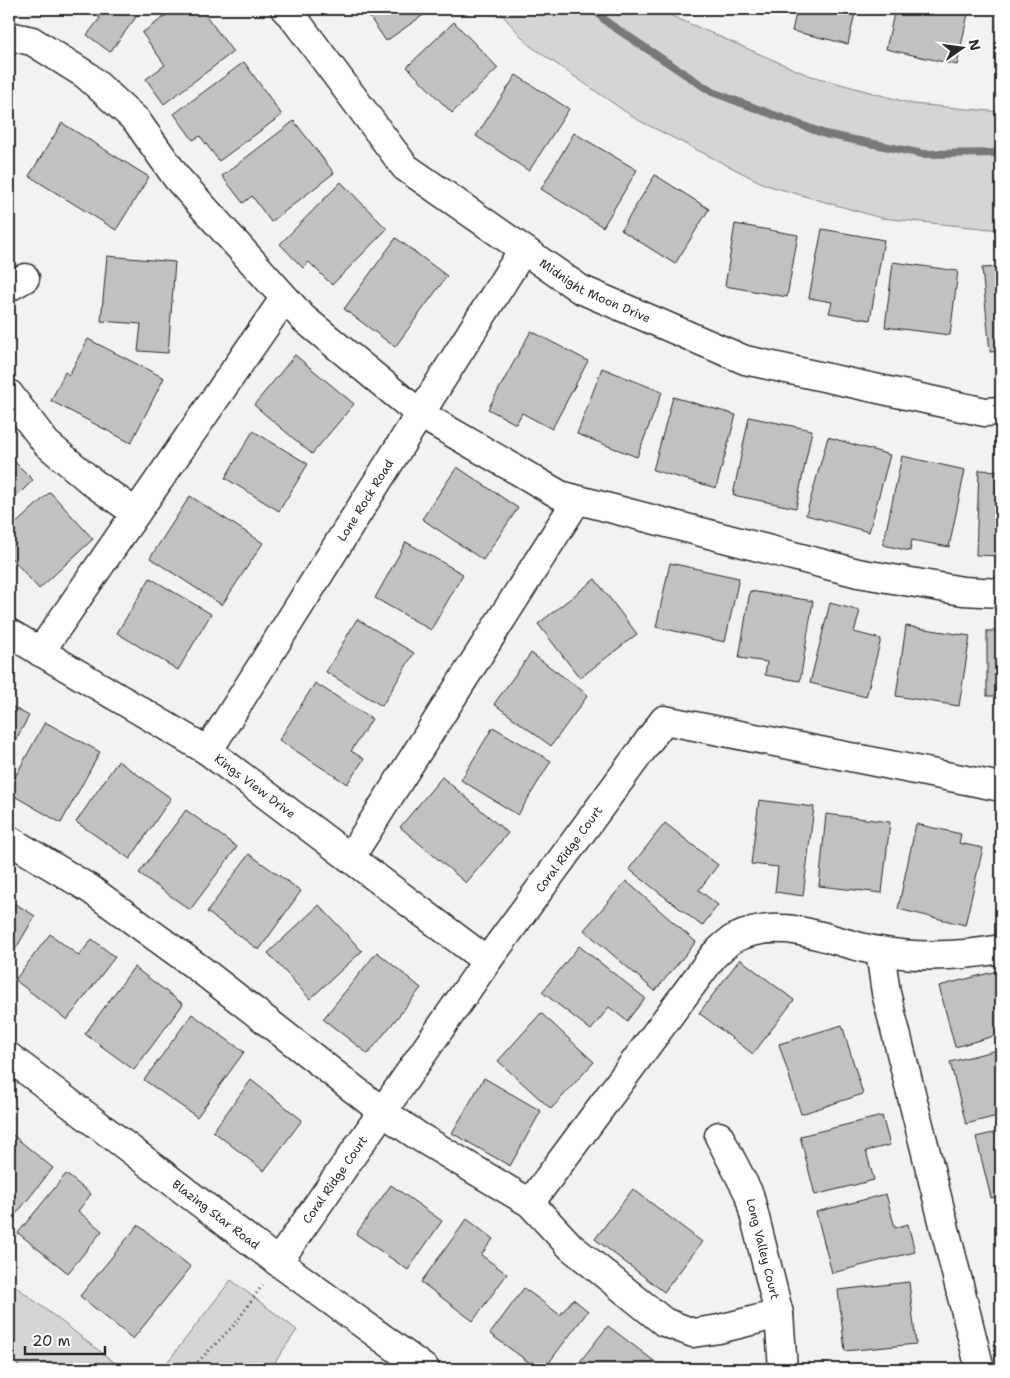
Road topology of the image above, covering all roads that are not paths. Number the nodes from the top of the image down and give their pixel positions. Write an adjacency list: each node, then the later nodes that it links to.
1 (284, 9): 3 (street, Midnight Moon Drive)
2 (9, 36): 4 (street)
3 (523, 250): 6 (street, Midnight Moon Drive); 7 (street, Lone Rock Road)
4 (284, 299): 7 (street); 9 (street)
5 (9, 394): 9 (street)
6 (1001, 411)
7 (420, 414): 8 (street); 13 (street, Lone Rock Road)
8 (577, 500): 10 (street); 16 (street)
9 (136, 513): 12 (street)
10 (1001, 593)
11 (9, 633): 12 (street, Kings View Drive)
12 (40, 652): 13 (street, Kings View Drive)
13 (208, 751): 16 (street, Kings View Drive)
14 (1001, 787): 19 (street, Coral Ridge Court)
15 (9, 840): 21 (street)
16 (350, 858): 19 (street, Kings View Drive)
17 (1001, 949): 18 (street)
18 (880, 951): 23 (street); 28 (street)
19 (487, 961): 21 (street, Coral Ridge Court)
20 (9, 1058): 24 (street, Blazing Star Road)
21 (383, 1112): 23 (street); 24 (street, Coral Ridge Court)
22 (718, 1136): 25 (street, Long Valley Court)
23 (530, 1203): 25 (street)
24 (278, 1262): 26 (street, Blazing Star Road)
25 (779, 1314): 27 (street, Long Valley Court)
26 (425, 1369)
27 (783, 1369)
28 (980, 1369)

